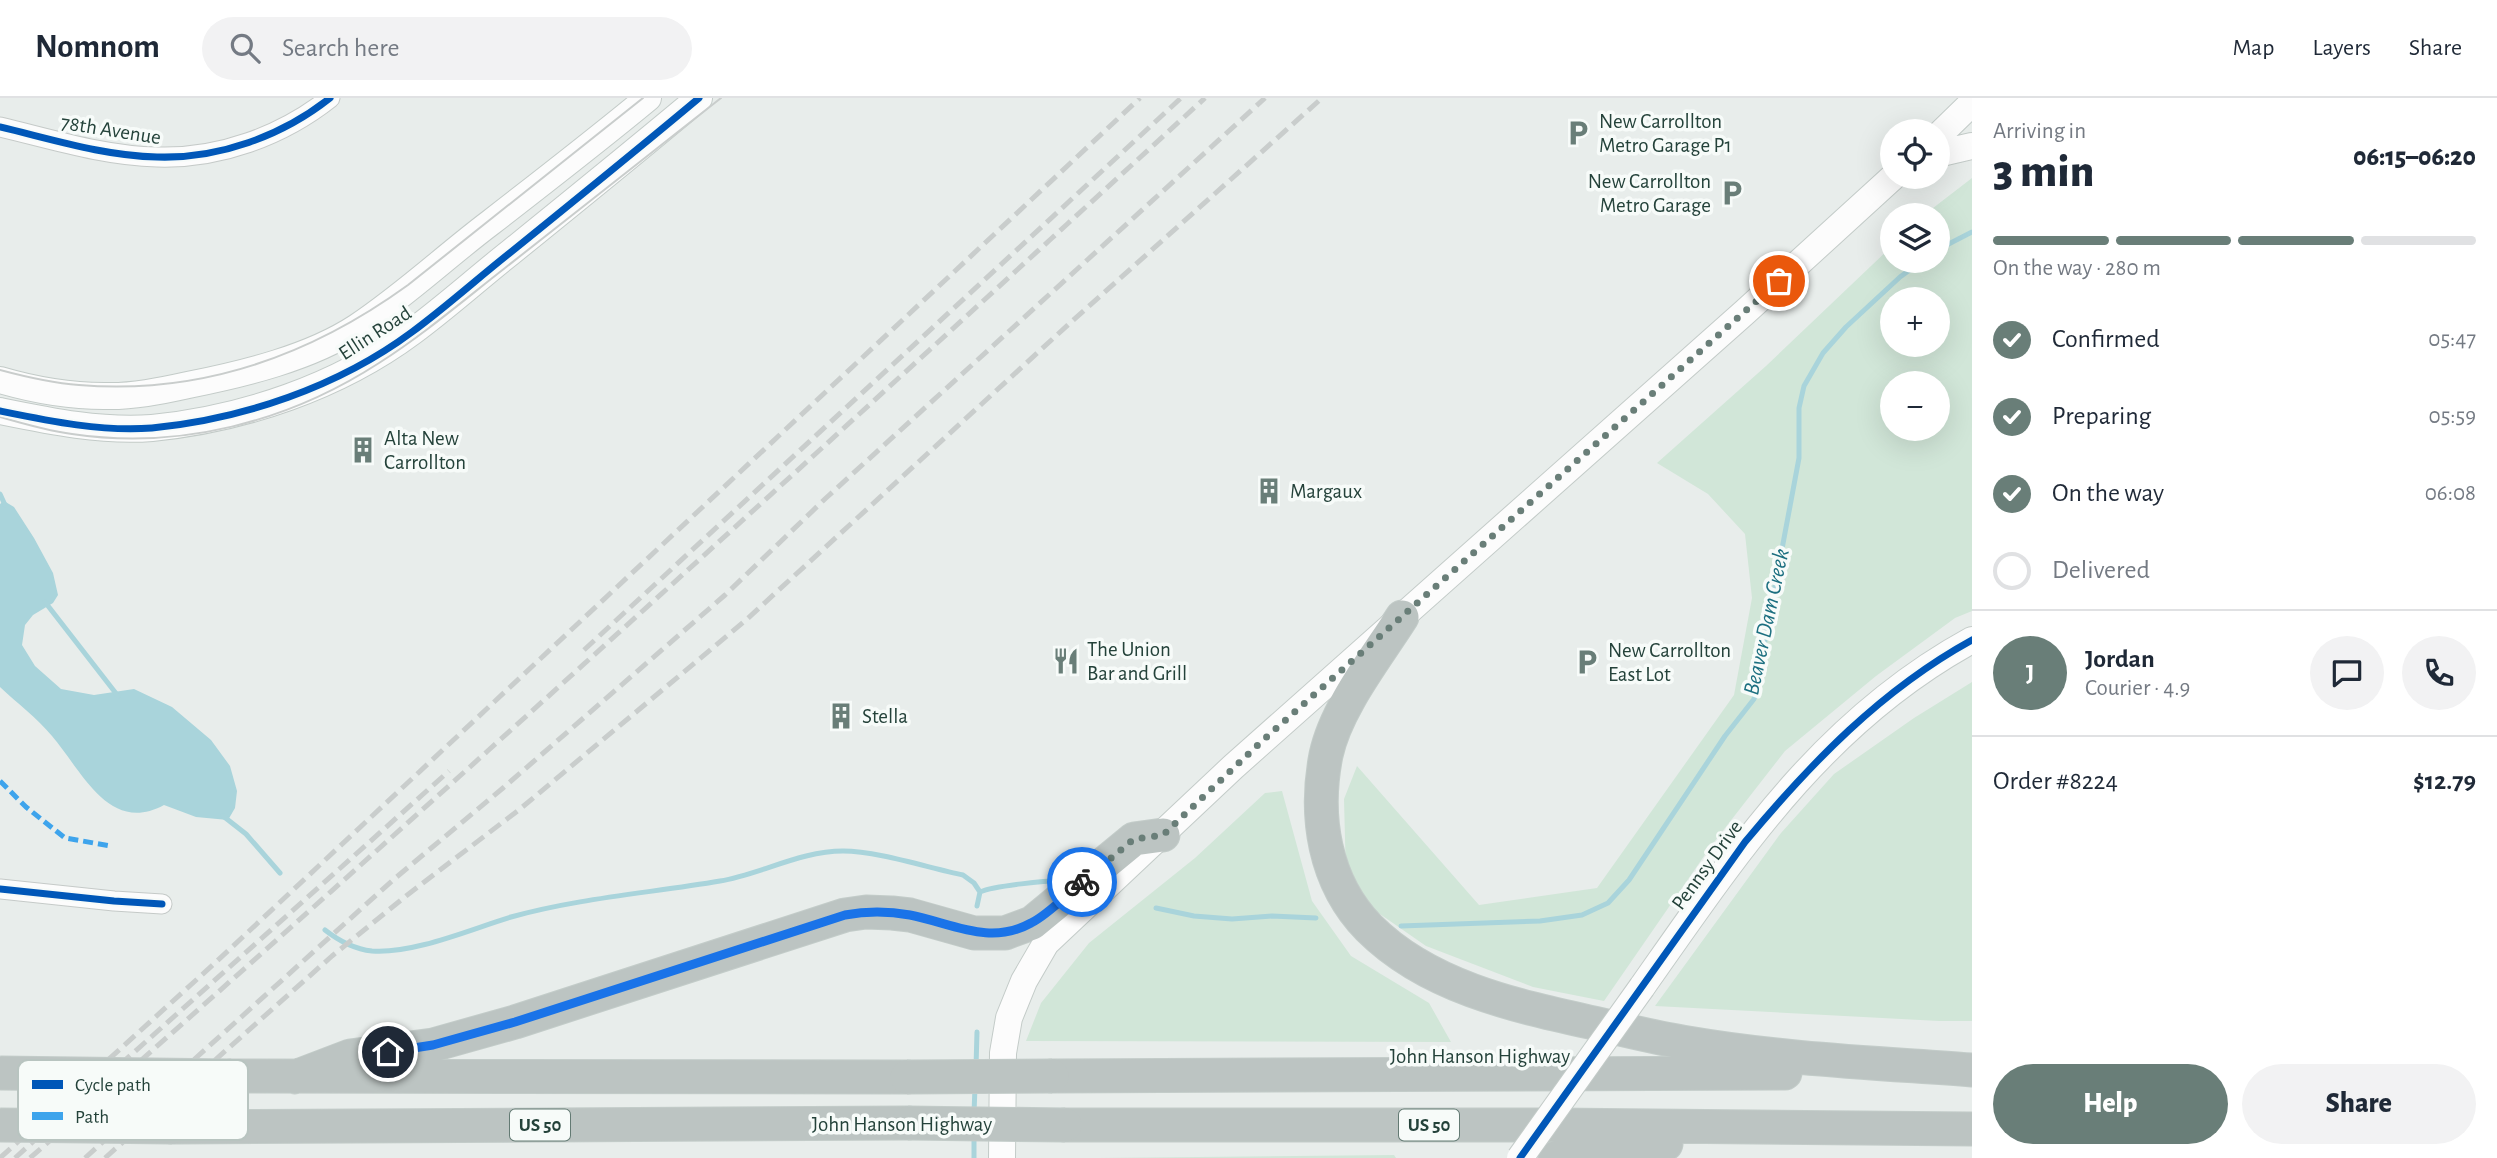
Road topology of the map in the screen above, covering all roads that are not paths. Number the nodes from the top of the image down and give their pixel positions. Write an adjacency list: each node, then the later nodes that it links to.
1 (330, 98): 6 (street, 78th Avenue)
2 (648, 98): 10 (main road, Ellin Road)
3 (699, 98): 11 (main road, Ellin Road)
4 (1972, 103): 5 (main road)
5 (1950, 124)
6 (0, 127)
7 (1972, 146): 8 (main road)
8 (1950, 151)
9 (1880, 189): 12 (main road)
10 (0, 380)
11 (0, 411)
12 (1402, 617): 14 (main road); 17 (highway)
13 (1972, 640): 28 (main road, Pennsy Drive, bridge)
14 (1163, 835): 21 (highway); 27 (main road)
15 (0, 888): 16 (street)
16 (162, 904)
17 (1972, 1071): 21 (highway, John Hanson Highway, bridge)
18 (0, 1073): 19 (highway, John Hanson Highway, bridge)
19 (18, 1073)
20 (248, 1076): 21 (highway, John Hanson Highway, bridge)
21 (295, 1077)
22 (0, 1125): 23 (highway, John Hanson Highway / US 50, bridge)
23 (18, 1125)
24 (248, 1127): 25 (highway, John Hanson Highway / US 50, bridge)
25 (1794, 1129): 26 (highway, John Hanson Highway / US 50); 29 (highway)
26 (1972, 1129)
27 (1002, 1158)
28 (1520, 1158)
29 (1555, 1158)

